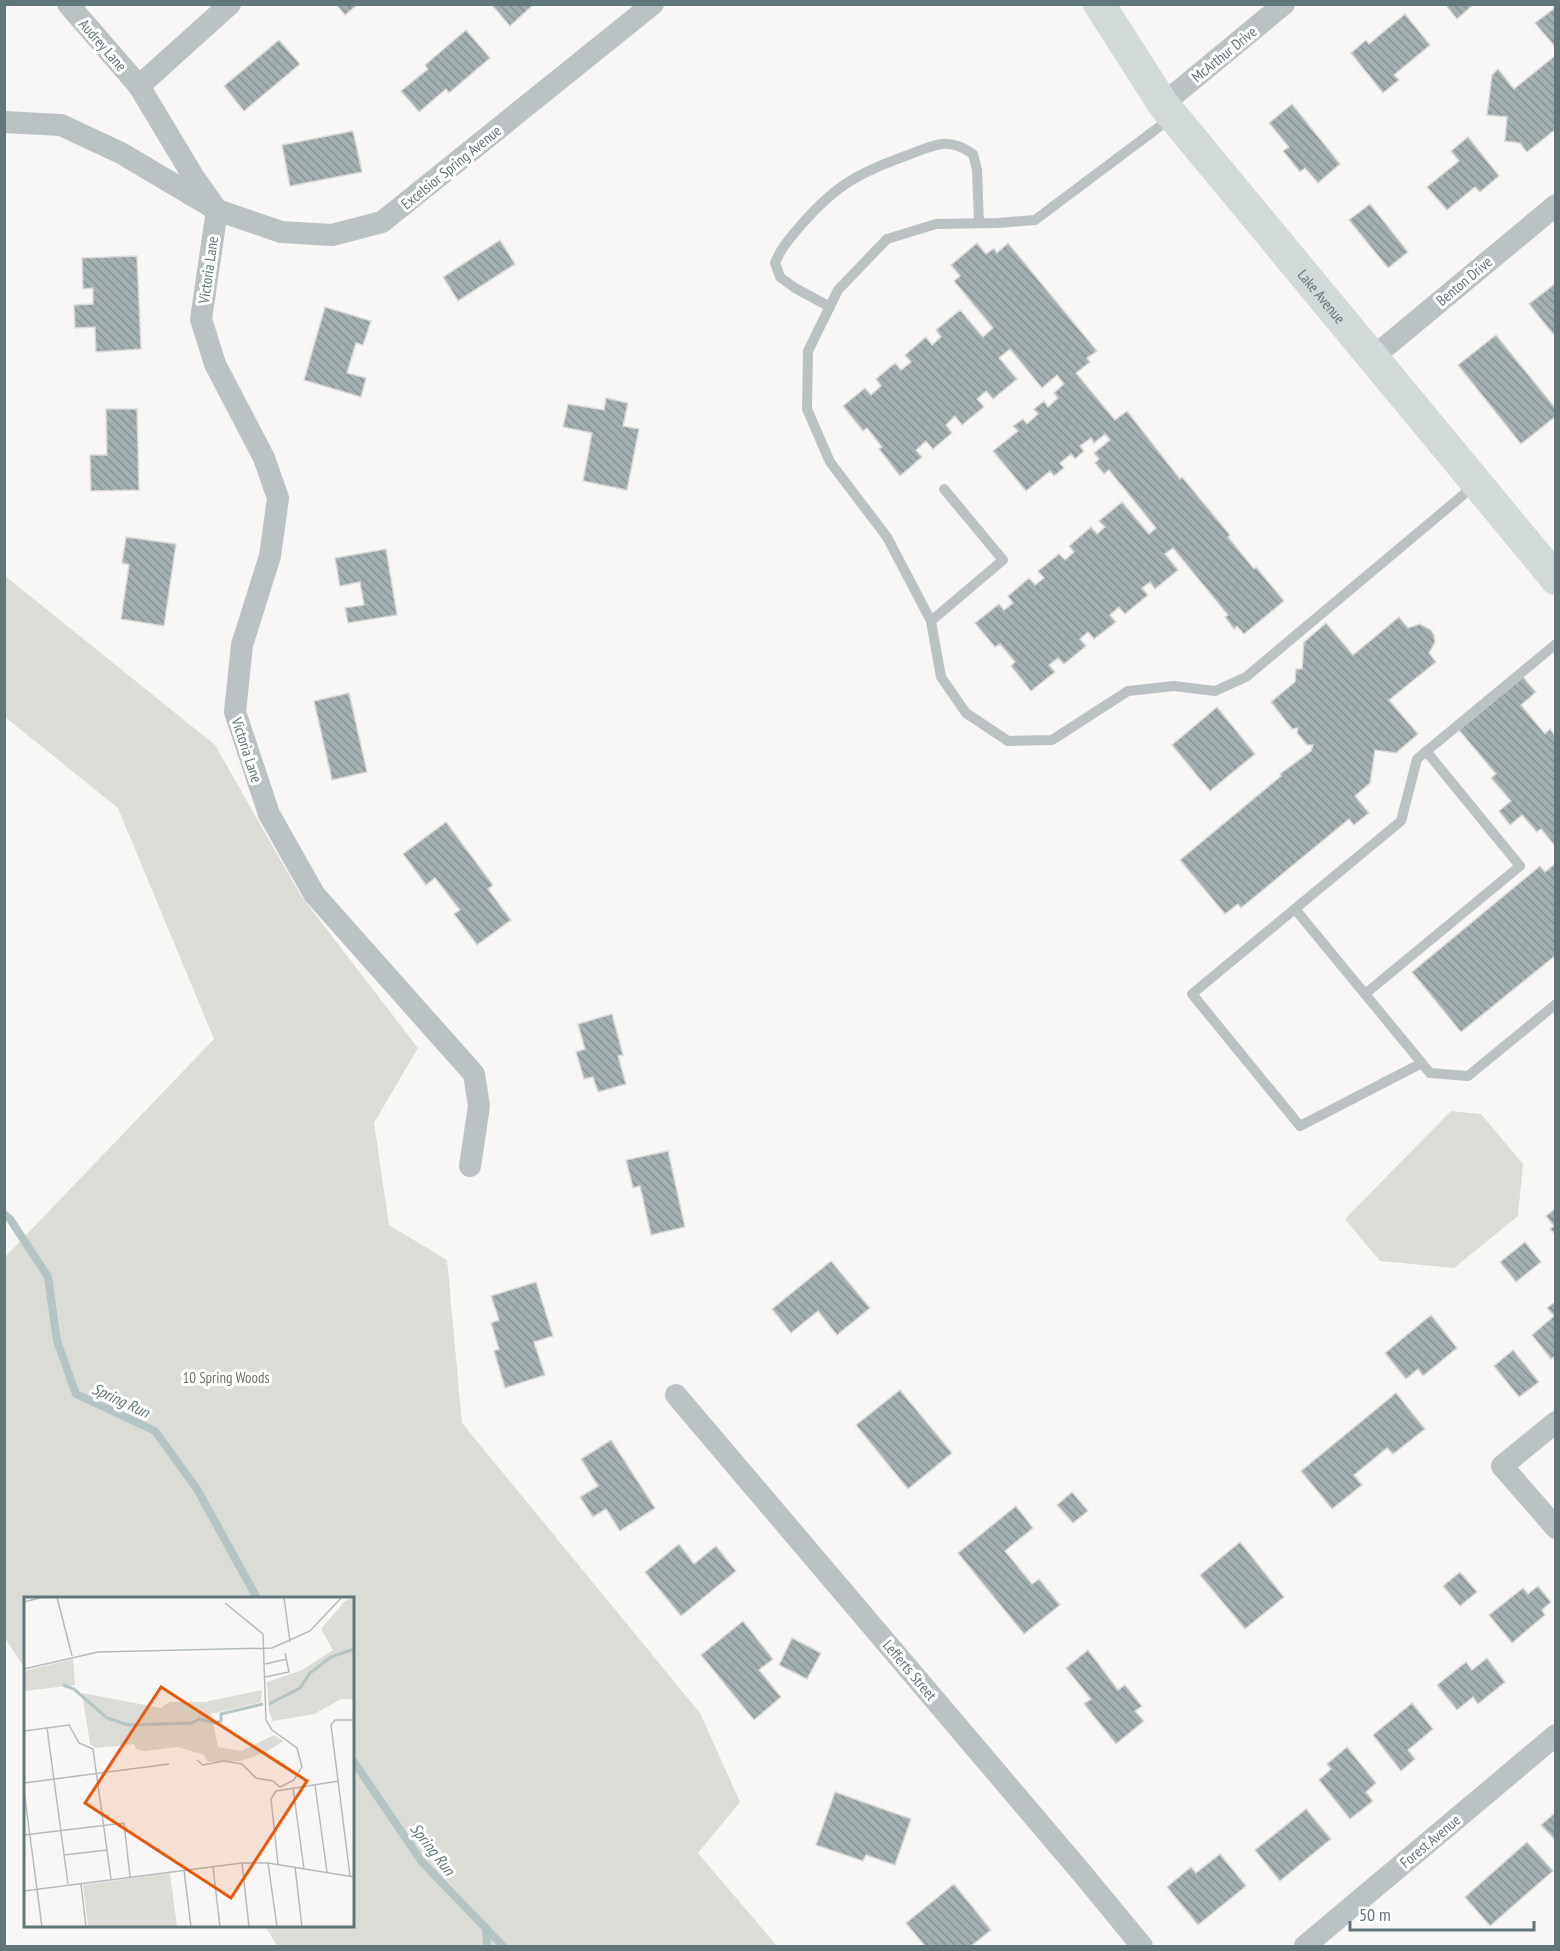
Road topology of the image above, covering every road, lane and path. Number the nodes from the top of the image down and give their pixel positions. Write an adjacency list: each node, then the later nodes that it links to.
1 (68, 4): 6 (street, Audrey Lane)
2 (230, 4): 6 (street)
3 (654, 4): 10 (street, Excelsior Spring Avenue)
4 (1099, 4): 7 (main road, Lake Avenue)
5 (1284, 4): 7 (street, McArthur Drive)
6 (139, 86): 10 (street)
7 (1168, 110): 11 (lane); 13 (main road, Lake Avenue)
8 (4, 122): 10 (street, Excelsior Spring Avenue)
9 (1556, 205): 13 (street, Benton Drive)
10 (217, 210): 24 (street, Victoria Lane)
11 (979, 223): 12 (lane); 12 (lane)
12 (830, 307): 17 (lane)
13 (1372, 358): 14 (main road, Lake Avenue)
14 (1476, 484): 16 (main road, Lake Avenue); 17 (lane)
15 (944, 489): 17 (lane)
16 (1556, 579)
17 (931, 621)
18 (1556, 644): 19 (lane)
19 (1426, 751): 20 (lane); 21 (lane)
20 (1295, 909): 21 (lane); 23 (lane)
21 (1365, 994): 23 (lane)
22 (1556, 1004): 23 (lane)
23 (1422, 1063)
24 (470, 1166)
25 (676, 1395): 29 (street, Lefferts Street)
26 (1556, 1422): 27 (street)
27 (1556, 1528)
28 (1556, 1735): 30 (street, Forest Avenue)
29 (1142, 1947)
30 (1305, 1947)

